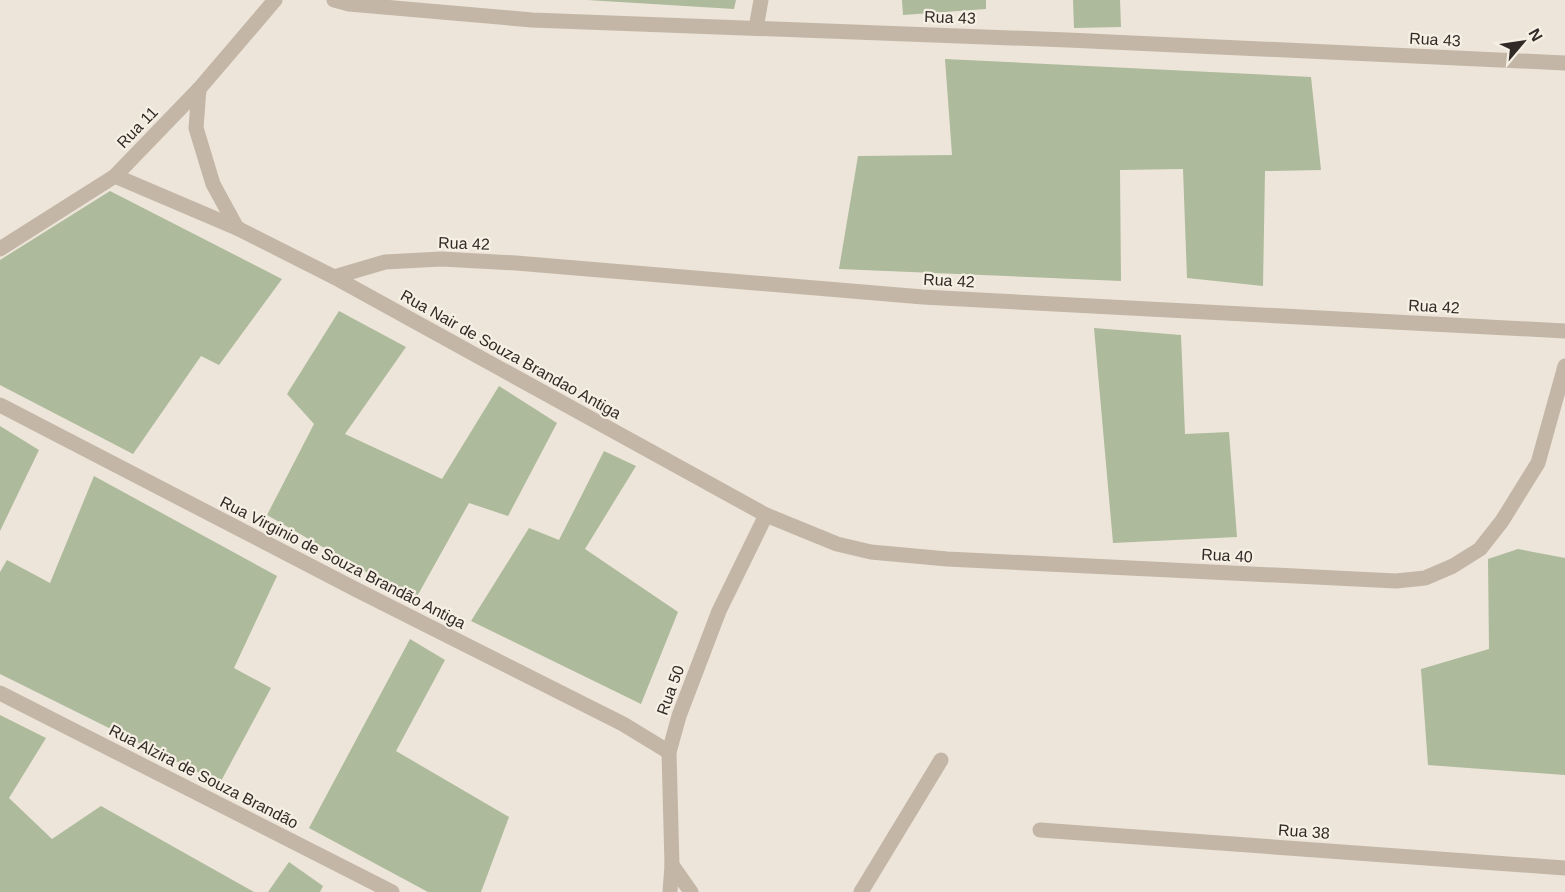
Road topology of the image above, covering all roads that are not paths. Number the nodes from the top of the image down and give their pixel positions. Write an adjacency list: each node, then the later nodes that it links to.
1 (275, 0): 6 (street, Rua 11)
2 (334, 0): 4 (street, Rua 43)
3 (761, 0): 4 (street)
4 (756, 28): 5 (street, Rua 43)
5 (1565, 63)
6 (199, 89): 7 (street, Rua 11); 8 (street)
7 (115, 176): 8 (street, Rua Nair de Souza Brandao Antiga); 9 (street, Rua 11)
8 (237, 228): 10 (street, Rua Nair de Souza Brandao Antiga)
9 (0, 249)
10 (334, 277): 11 (street, Rua 42); 14 (street, Rua Nair de Souza Brandao Antiga)
11 (1565, 331)
12 (1565, 366): 14 (street, Rua 40)
13 (0, 405): 16 (street, Rua Virginio de Souza Brandão Antiga)
14 (766, 515): 16 (street, Rua 50)
15 (0, 693): 21 (street, Rua Alzira de Souza Brandão)
16 (669, 752): 19 (street, Rua 50)
17 (941, 760): 24 (street)
18 (1040, 830): 20 (street, Rua 38)
19 (672, 865): 22 (street, Rua 50); 23 (street)
20 (1565, 867)
21 (392, 892)
22 (669, 892)
23 (691, 892)
24 (861, 892)

